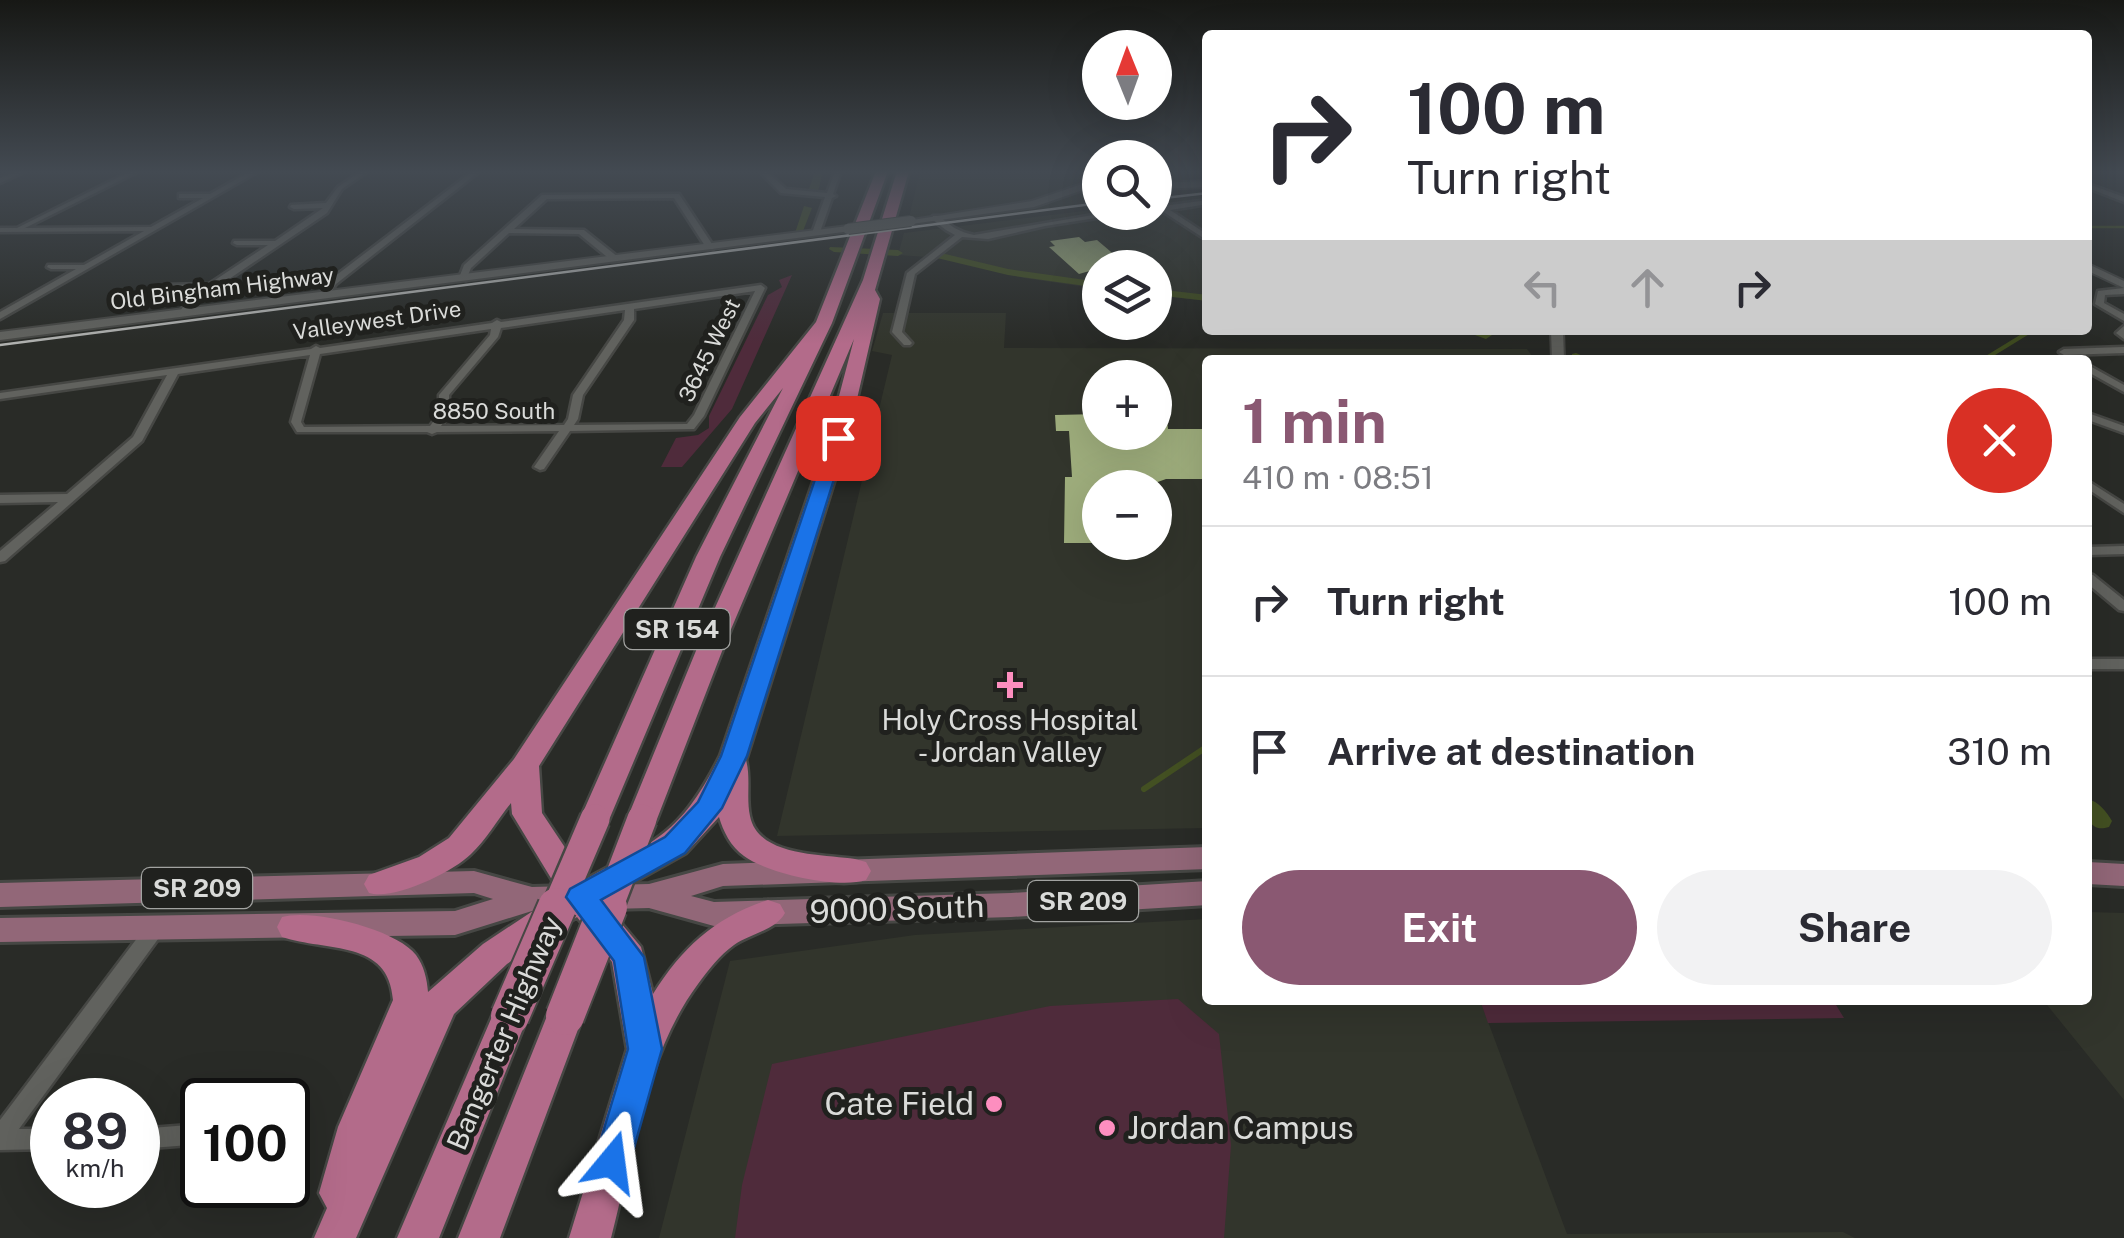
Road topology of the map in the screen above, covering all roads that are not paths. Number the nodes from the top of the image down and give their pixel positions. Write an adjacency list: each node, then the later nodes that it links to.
1 (153, 229): 12 (street); 22 (street)
2 (296, 229): 17 (street)
3 (402, 229): 30 (street)
4 (508, 229): 13 (street)
5 (698, 229): 19 (street)
6 (818, 229): 15 (street)
7 (850, 229): 15 (street, Old Bingham Highway, bridge)
8 (860, 229): 36 (highway, Bangerter Highway / SR 154)
9 (886, 229): 29 (highway, Bangerter Highway / SR 154)
10 (950, 229): 16 (street)
11 (1027, 229): 16 (street)
12 (14, 230): 14 (street)
13 (505, 231): 20 (street); 24 (street)
14 (0, 233)
15 (816, 233): 19 (street, Old Bingham Highway)
16 (959, 236): 38 (street)
17 (275, 243): 18 (street); 27 (street)
18 (237, 244)
19 (710, 246): 20 (street, Old Bingham Highway)
20 (615, 258): 24 (street, Old Bingham Highway)
21 (52, 267): 22 (street)
22 (85, 267): 33 (street)
23 (2092, 269): 25 (street)
24 (463, 278): 30 (street, Old Bingham Highway)
25 (2122, 284): 34 (street)
26 (168, 287): 27 (street)
27 (210, 287): 32 (street)
28 (760, 288): 31 (street, Valleywest Drive); 47 (street, 3645 West)
29 (867, 290): 64 (highway); 85 (highway, Bangerter Highway / SR 154, bridge)
30 (325, 295): 32 (street, Old Bingham Highway)
31 (630, 305): 35 (street, Valleywest Drive); 49 (street)
32 (182, 313): 37 (street, Old Bingham Highway)
33 (0, 316)
34 (2124, 318)
35 (497, 323): 39 (street, Valleywest Drive); 51 (street)
36 (824, 323): 65 (highway); 84 (highway, Bangerter Highway / SR 154, bridge)
37 (0, 336)
38 (907, 343)
39 (316, 349): 42 (street, Valleywest Drive); 48 (street)
40 (2124, 350): 41 (street)
41 (2068, 355)
42 (175, 370): 45 (street, Valleywest Drive); 54 (street)
43 (2092, 370): 44 (street)
44 (2124, 390)
45 (0, 396)
46 (2092, 418): 50 (street)
47 (690, 427): 49 (street, 8850 South)
48 (298, 428): 51 (street, 8850 South)
49 (565, 430): 51 (street, 8850 South); 52 (street)
50 (2124, 430)
51 (432, 431)
52 (540, 467)
53 (2092, 487): 56 (street)
54 (67, 498): 55 (street); 59 (street)
55 (0, 499)
56 (2124, 509)
57 (2124, 550): 58 (street)
58 (2092, 551)
59 (0, 558)
60 (2092, 581): 61 (street)
61 (2124, 607)
62 (2092, 664): 63 (street)
63 (2124, 664)
64 (734, 756): 67 (highway); 74 (highway)
65 (524, 766): 70 (highway); 74 (highway)
66 (1202, 858): 67 (main road, 9000 South / SR 209)
67 (856, 871): 73 (main road, 9000 South / SR 209)
68 (2092, 873): 69 (main road)
69 (2124, 875)
70 (380, 884): 72 (main road, 9000 South / SR 209); 75 (main road, 9000 South / SR 209)
71 (1202, 893): 76 (main road, 9000 South / SR 209)
72 (0, 895)
73 (649, 896): 74 (main road, 9000 South / SR 209); 76 (main road, 9000 South / SR 209)
74 (580, 897): 75 (main road, 9000 South / SR 209); 80 (highway); 83 (highway)
75 (532, 899): 77 (main road, 9000 South / SR 209)
76 (768, 914): 80 (highway)
77 (294, 927): 79 (main road, 9000 South / SR 209); 83 (highway)
78 (0, 930): 79 (main road, 9000 South / SR 209)
79 (154, 930): 81 (street)
80 (645, 1049): 86 (highway)
81 (0, 1139): 82 (street)
82 (30, 1140)
83 (332, 1238)
84 (418, 1238)
85 (479, 1238)
86 (590, 1238)

